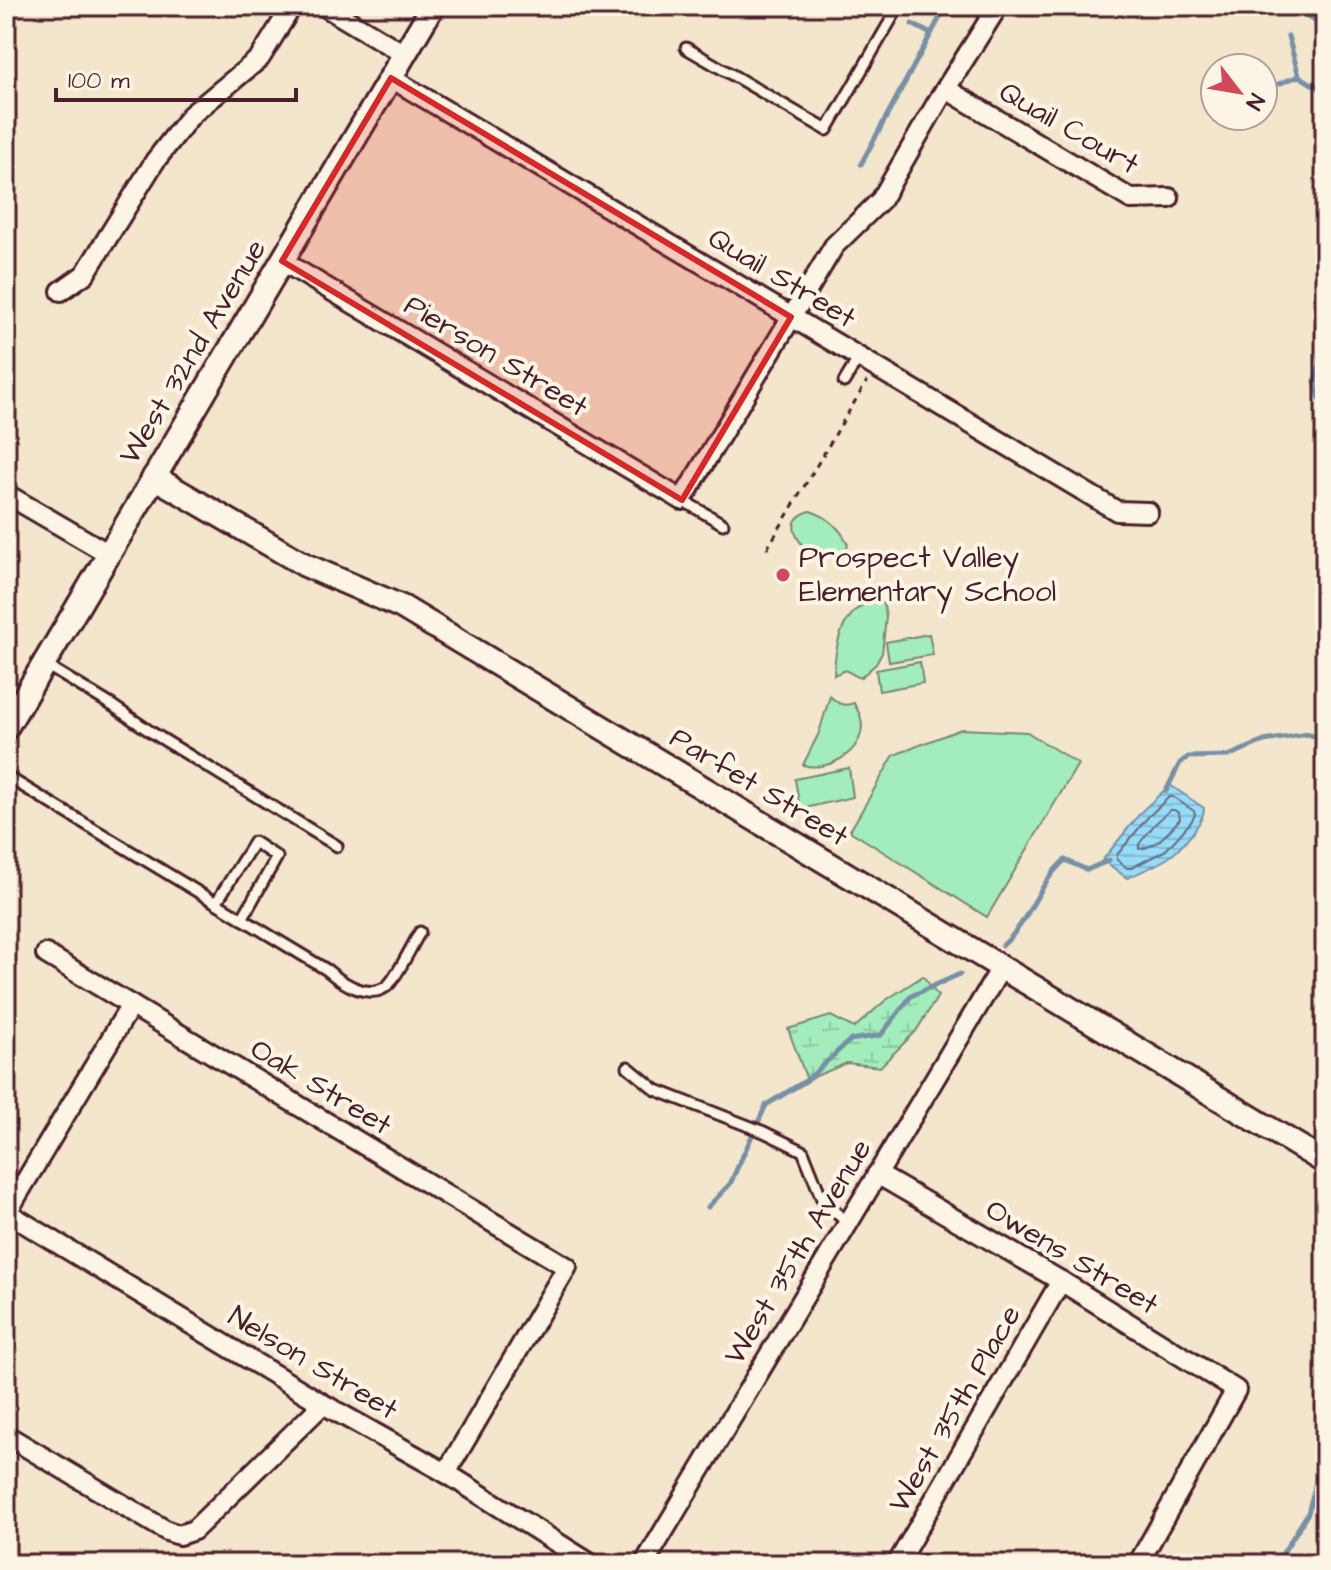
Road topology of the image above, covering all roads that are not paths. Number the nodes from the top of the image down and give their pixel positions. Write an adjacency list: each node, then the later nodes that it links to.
1 (292, 6): 12 (street)
2 (324, 6): 7 (street)
3 (433, 6): 7 (street, West 32nd Avenue)
4 (899, 6): 6 (lane)
5 (998, 6): 9 (street)
6 (686, 48)
7 (404, 54): 8 (street, West 32nd Avenue)
8 (391, 78): 11 (street, West 32nd Avenue); 13 (street, Quail Street)
9 (946, 89): 10 (street, Quail Court); 13 (street)
10 (1169, 198)
11 (282, 261): 16 (street, West 32nd Avenue); 18 (street, Pierson Street)
12 (61, 291)
13 (791, 317): 14 (street, Quail Street); 18 (street)
14 (859, 357): 15 (lane); 19 (street, Quail Street)
15 (844, 382)
16 (154, 477): 21 (street, West 32nd Avenue); 30 (street, Parfet Street)
17 (6, 494): 21 (street)
18 (682, 500): 20 (lane)
19 (1148, 512)
20 (723, 524)
21 (109, 554): 22 (street, West 32nd Avenue)
22 (44, 664): 23 (street, West 32nd Avenue); 25 (lane)
23 (6, 728)
24 (6, 776): 26 (lane)
25 (337, 846)
26 (216, 903): 27 (lane); 27 (lane)
27 (242, 919): 28 (lane)
28 (420, 932)
29 (46, 954): 31 (street, Oak Street)
30 (1001, 968): 33 (street, Parfet Street); 34 (street, West 35th Avenue)
31 (131, 1005): 35 (street); 40 (street, Oak Street)
32 (628, 1067): 36 (lane)
33 (1325, 1162)
34 (877, 1174): 36 (street, West 35th Avenue); 37 (street, Owens Street)
35 (6, 1212): 38 (street, Nelson Street)
36 (847, 1223): 42 (street, West 35th Avenue)
37 (1061, 1281): 43 (street, West 35th Place); 44 (street, Owens Street)
38 (323, 1404): 39 (street); 40 (street, Nelson Street)
39 (6, 1435)
40 (446, 1473): 41 (street, Nelson Street)
41 (591, 1564)
42 (644, 1564)
43 (897, 1564)
44 (1138, 1564)

